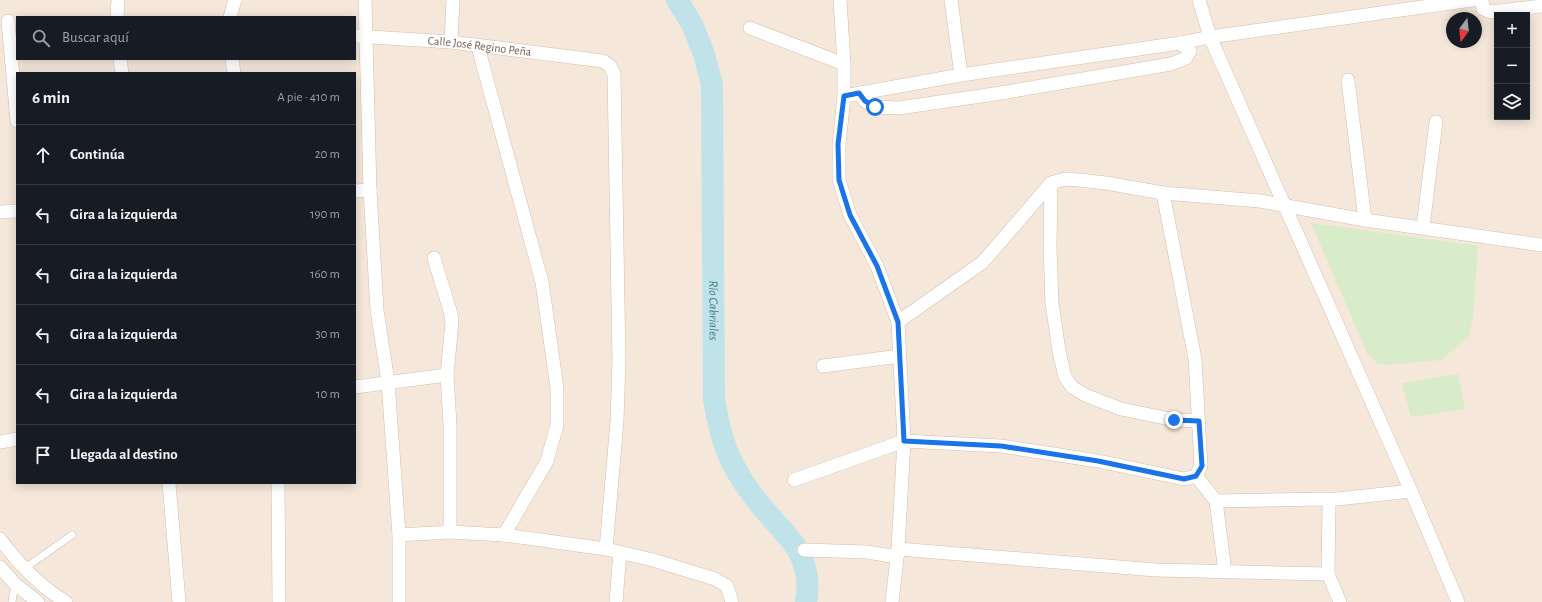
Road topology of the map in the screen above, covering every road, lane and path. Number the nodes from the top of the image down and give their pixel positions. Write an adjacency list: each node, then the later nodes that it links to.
1 (118, 0): 11 (street)
2 (236, 0): 12 (street)
3 (365, 0): 15 (street)
4 (453, 0): 17 (street)
5 (840, 0): 22 (street)
6 (951, 0): 25 (street)
7 (1198, 0): 16 (street)
8 (1472, 0): 16 (street)
9 (1482, 0): 10 (street)
10 (1542, 6)
11 (117, 16)
12 (230, 16)
13 (8, 21): 29 (street)
14 (750, 28): 22 (street)
15 (360, 37): 17 (street, Calle José Regino Peña); 32 (street)
16 (1210, 37): 18 (street); 35 (street)
17 (451, 42): 19 (street, Calle José Regino Peña)
18 (1180, 43): 25 (street); 27 (street)
19 (478, 47): 62 (street); 64 (street, Calle José Regino Peña)
20 (120, 60): 23 (street)
21 (232, 60): 24 (street)
22 (844, 64): 28 (street)
23 (122, 72)
24 (234, 72)
25 (961, 76): 27 (street)
26 (1348, 80): 38 (street)
27 (859, 93): 28 (street)
28 (844, 96): 42 (street)
29 (16, 109)
30 (1436, 122): 39 (street)
31 (1052, 183): 34 (street); 42 (street); 48 (street)
32 (370, 190): 33 (street); 46 (street)
33 (356, 191)
34 (1164, 192): 35 (street); 48 (street)
35 (1286, 205): 38 (street); 56 (street)
36 (16, 211): 37 (street)
37 (0, 212)
38 (1364, 220): 39 (street)
39 (1423, 227): 40 (street)
40 (1542, 245)
41 (434, 258): 45 (street)
42 (898, 322): 43 (street)
43 (900, 356): 44 (street); 50 (street)
44 (822, 366)
45 (448, 375): 46 (street); 59 (street)
46 (388, 382): 47 (street); 61 (street)
47 (356, 387)
48 (1199, 421): 52 (street)
49 (16, 439): 51 (street)
50 (904, 441): 52 (street); 53 (street); 67 (street)
51 (0, 442)
52 (1196, 476): 58 (street)
53 (794, 480)
54 (169, 484): 76 (street)
55 (278, 484): 77 (street)
56 (1411, 491): 57 (street); 83 (street)
57 (1328, 500): 58 (street); 71 (street)
58 (1216, 501): 70 (street)
59 (450, 532): 61 (street); 62 (street)
60 (72, 535): 69 (lane)
61 (399, 535): 78 (street)
62 (504, 535): 64 (street)
63 (0, 539): 69 (street)
64 (606, 549): 66 (street)
65 (804, 550): 67 (street)
66 (620, 552): 79 (street); 80 (street)
67 (898, 553): 70 (street); 81 (street)
68 (0, 566): 72 (street)
69 (26, 568): 75 (street)
70 (1225, 572): 71 (street)
71 (1328, 574): 82 (street)
72 (15, 584): 73 (lane); 74 (street)
73 (12, 602)
74 (38, 602)
75 (66, 602)
76 (179, 602)
77 (279, 602)
78 (400, 602)
79 (616, 602)
80 (732, 602)
81 (892, 602)
82 (1340, 602)
83 (1458, 602)

